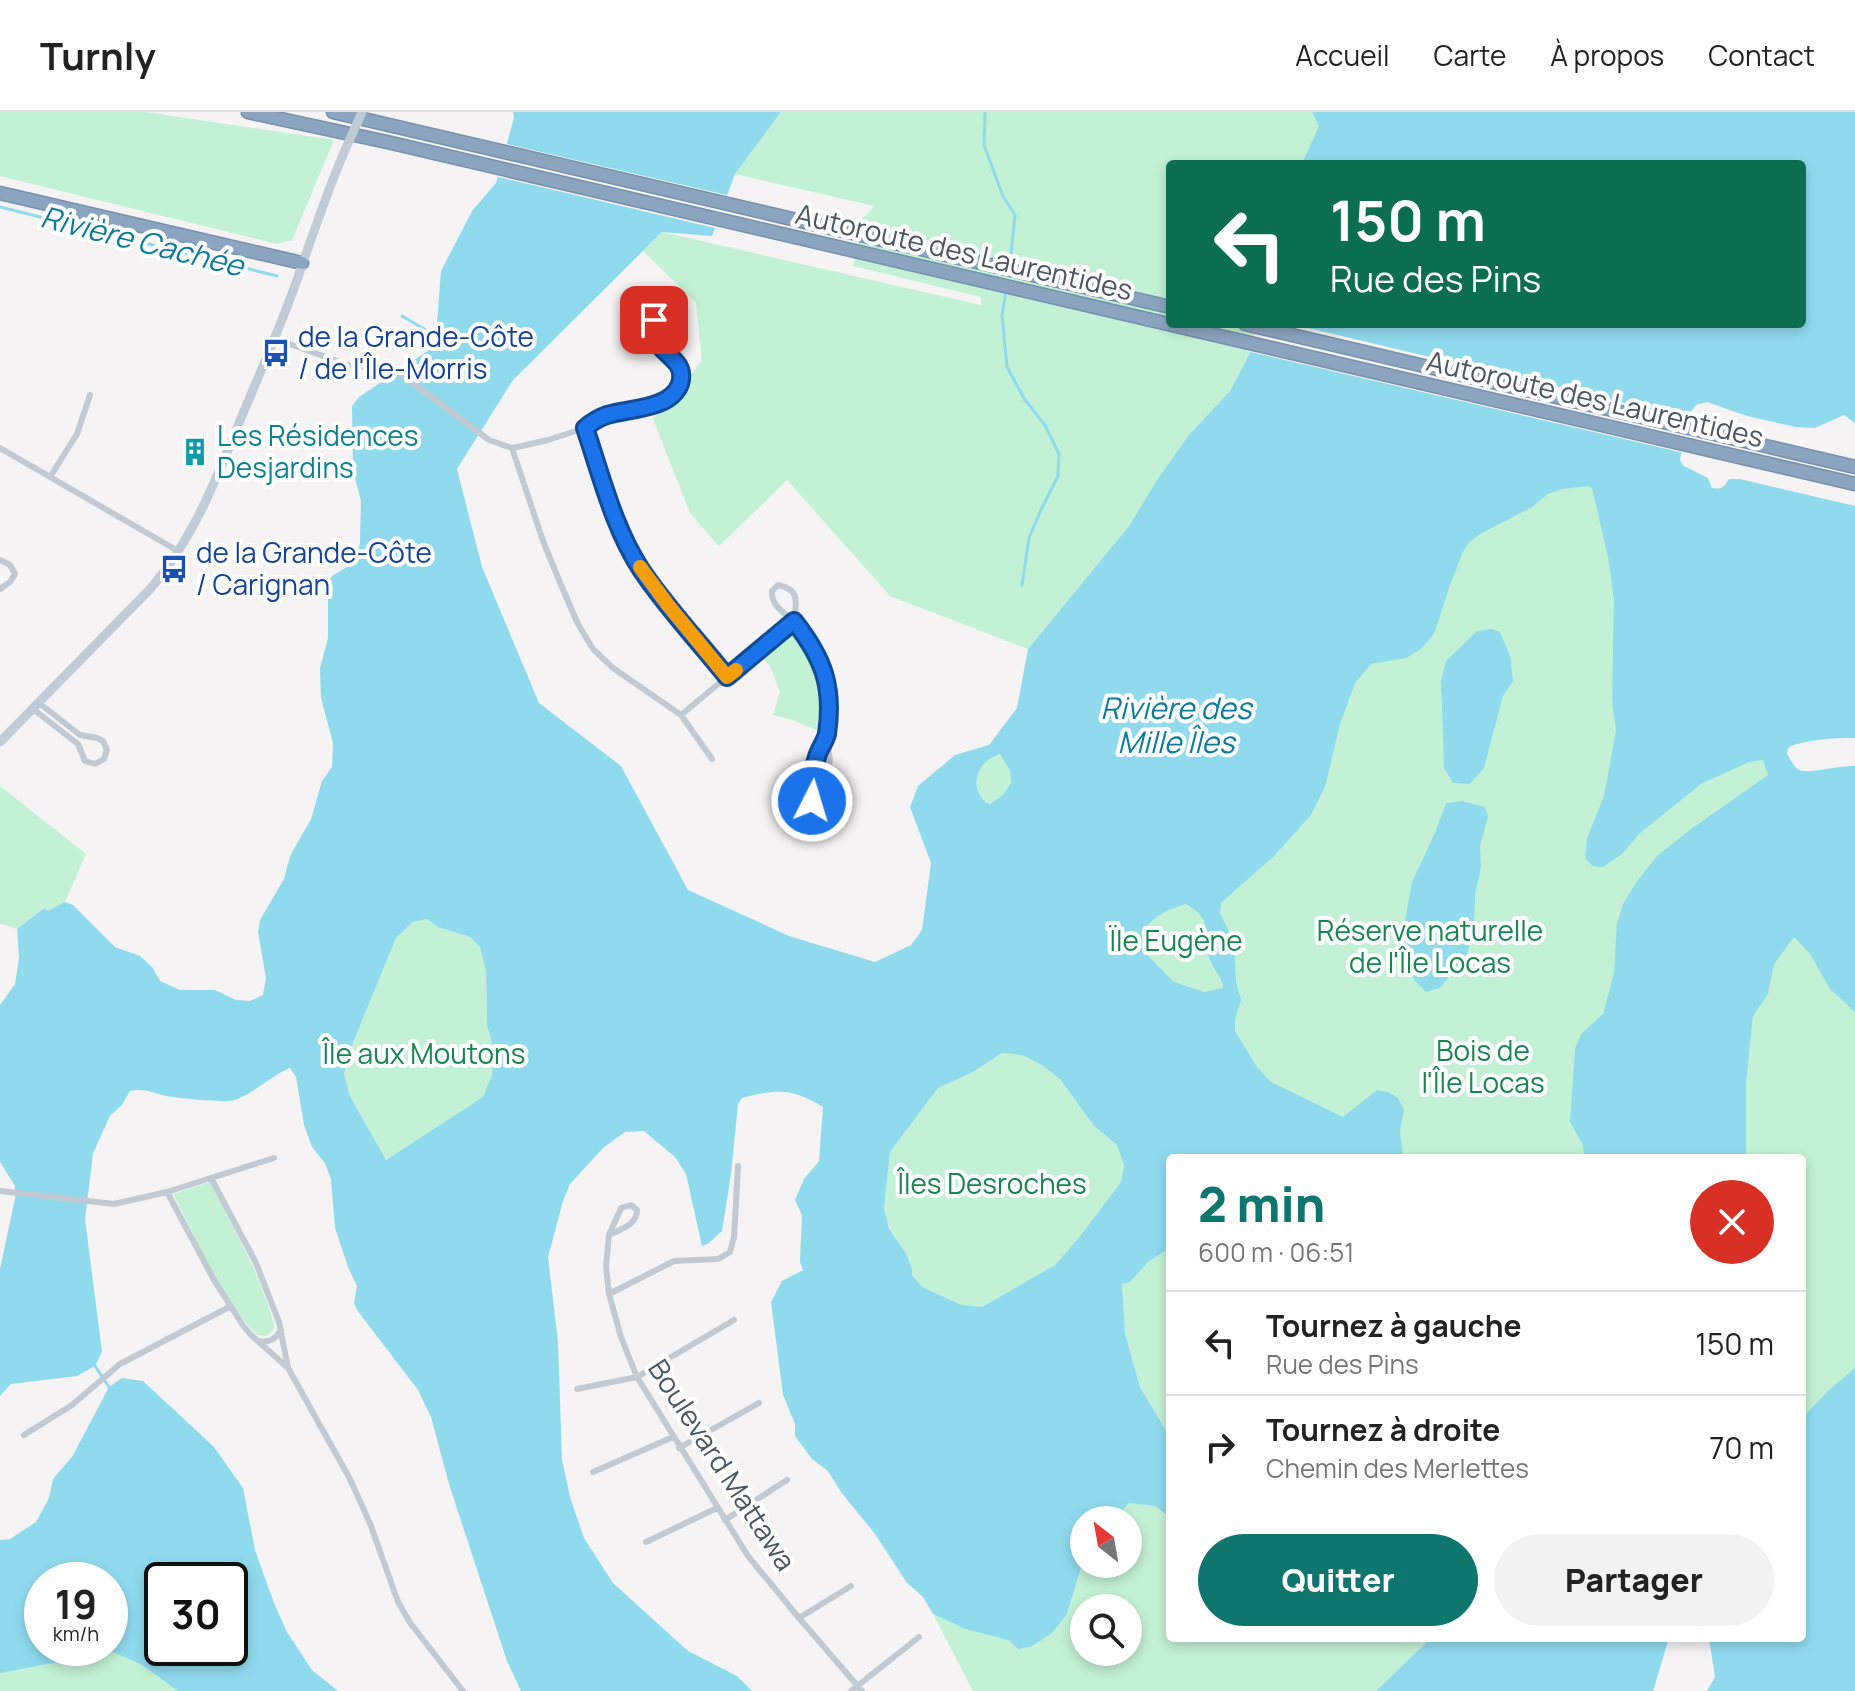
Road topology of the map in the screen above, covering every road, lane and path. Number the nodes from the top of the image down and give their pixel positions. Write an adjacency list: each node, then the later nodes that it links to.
1 (248, 112): 7 (highway, Autoroute des Laurentides)
2 (333, 112): 6 (highway, Autoroute des Laurentides)
3 (362, 112): 5 (main road, bridge)
4 (0, 192): 5 (highway)
5 (302, 263): 10 (main road)
6 (1166, 306)
7 (1166, 323)
8 (1186, 328): 18 (highway, Autoroute des Laurentides)
9 (1262, 328): 16 (highway, Autoroute des Laurentides)
10 (273, 338): 15 (street); 19 (main road)
11 (661, 347): 13 (street)
12 (90, 395): 17 (street)
13 (585, 428): 15 (street); 23 (street)
14 (0, 448): 17 (street)
15 (512, 448): 25 (street)
16 (1855, 467)
17 (50, 477): 19 (street)
18 (1855, 484)
19 (178, 551): 24 (main road)
20 (0, 560): 21 (street)
21 (0, 589)
22 (794, 621): 22 (street); 23 (street); 26 (street)
23 (727, 677): 25 (street)
24 (36, 706): 24 (street); 27 (main road)
25 (681, 715): 28 (street)
26 (826, 737): 26 (street)
27 (0, 742)
28 (712, 759)
29 (274, 1158): 31 (street)
30 (738, 1166): 35 (street)
31 (211, 1178): 33 (street); 38 (street)
32 (4, 1191): 33 (street)
33 (167, 1192): 36 (street)
34 (609, 1235): 34 (street); 35 (street, Boulevard Mattawa)
35 (609, 1294): 41 (street, Boulevard Mattawa)
36 (231, 1306): 39 (street); 44 (street)
37 (734, 1320): 41 (street)
38 (281, 1330): 39 (street); 40 (street)
39 (258, 1341): 40 (street)
40 (288, 1368): 56 (street)
41 (637, 1377): 42 (street); 45 (street, Boulevard Mattawa)
42 (577, 1389)
43 (759, 1403): 46 (street)
44 (24, 1435)
45 (673, 1437): 46 (street, Boulevard Mattawa); 47 (street)
46 (679, 1448): 49 (street, Boulevard Mattawa)
47 (593, 1472)
48 (787, 1480): 50 (street)
49 (717, 1508): 50 (street, Boulevard Mattawa); 51 (street)
50 (725, 1520): 53 (street, Boulevard Mattawa)
51 (646, 1542)
52 (851, 1586): 53 (street)
53 (799, 1618): 55 (street, Boulevard Mattawa)
54 (919, 1637): 55 (street)
55 (857, 1689)
56 (463, 1691)

